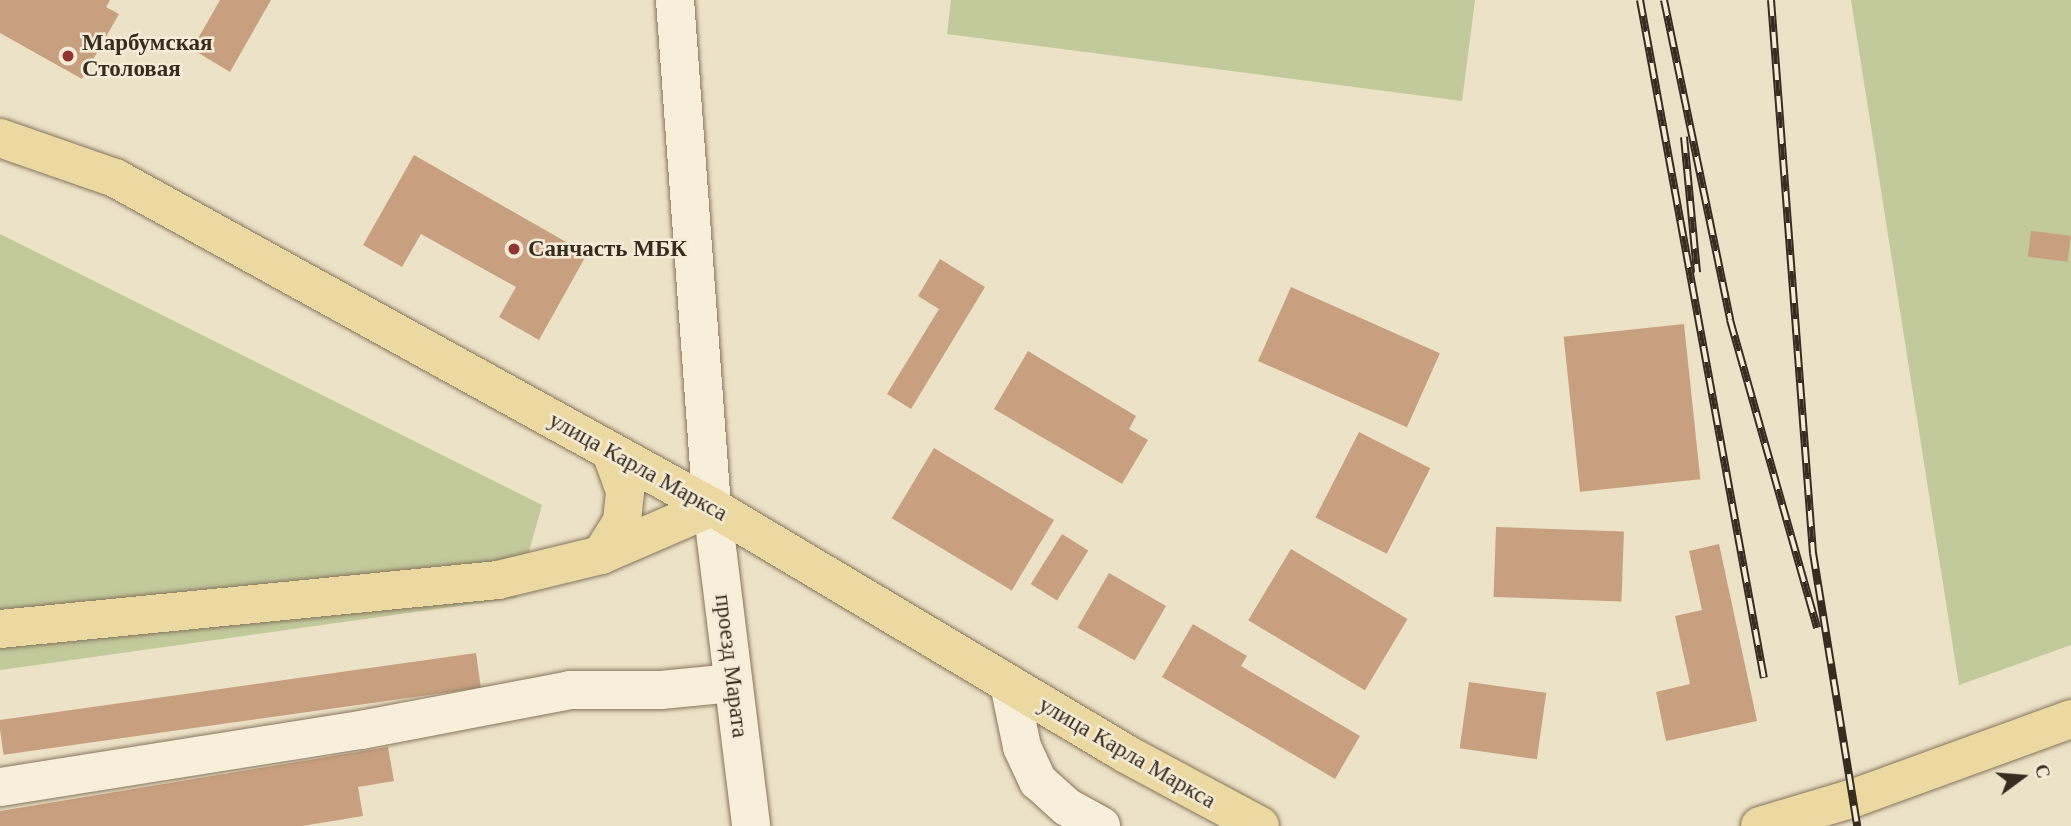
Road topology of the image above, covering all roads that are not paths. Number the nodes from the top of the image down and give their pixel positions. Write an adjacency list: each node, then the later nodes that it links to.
1 (675, 0): 4 (street, проезд Марата)
2 (0, 138): 3 (main road, улица Карла Маркса)
3 (611, 452): 4 (main road, улица Карла Маркса); 5 (main road)
4 (712, 507): 5 (main road); 7 (street, проезд Марата); 8 (main road, улица Карла Маркса)
5 (601, 555): 6 (main road)
6 (0, 629)
7 (733, 683): 10 (street); 12 (street, проезд Марата)
8 (1009, 684): 11 (main road, улица Карла Маркса); 13 (street)
9 (2071, 719): 15 (main road)
10 (0, 787)
11 (1213, 815): 14 (main road, улица Карла Маркса)
12 (751, 826)
13 (1101, 826)
14 (1260, 826)
15 (1760, 826)

